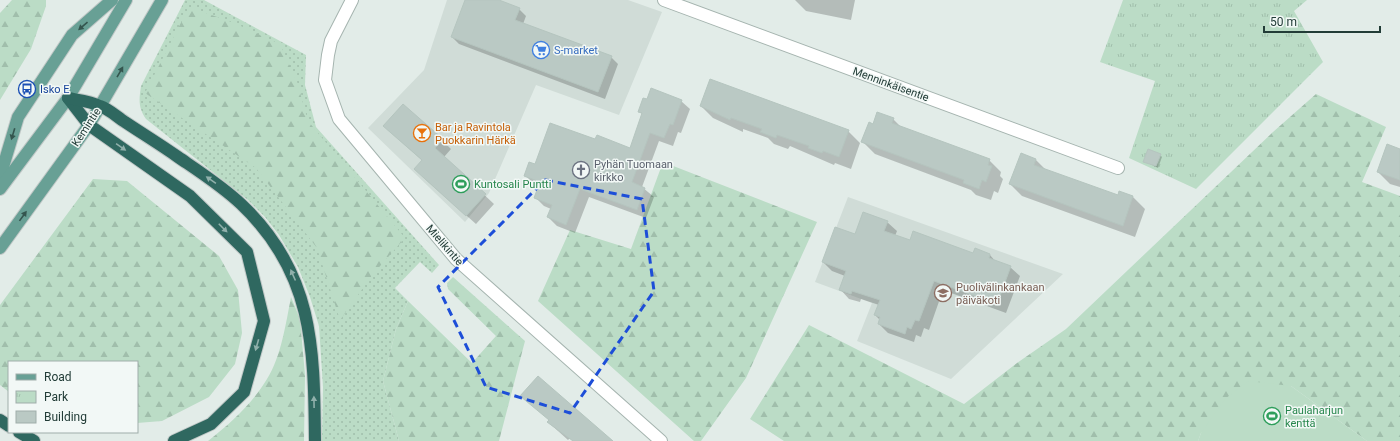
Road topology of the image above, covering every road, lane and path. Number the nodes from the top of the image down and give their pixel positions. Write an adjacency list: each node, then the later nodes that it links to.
1 (112, 0): 10 (main road, one-way to 10)
2 (126, 0): 6 (main road)
3 (162, 0): 7 (main road, Kemintie, one-way to 3)
4 (352, 0): 17 (street, Mielikintie)
5 (664, 0): 9 (street, Menninkäisentie)
6 (68, 98): 7 (highway); 8 (highway); 11 (main road)
7 (100, 106): 8 (main road, Kemintie); 16 (highway, one-way to 7)
8 (89, 125): 12 (main road, Kemintie, one-way to 8); 15 (highway, one-way to 15)
9 (1118, 168)
10 (0, 177)
11 (0, 189)
12 (0, 248)
13 (21, 433): 14 (highway)
14 (34, 441)
15 (174, 441)
16 (315, 441)
17 (661, 441)

